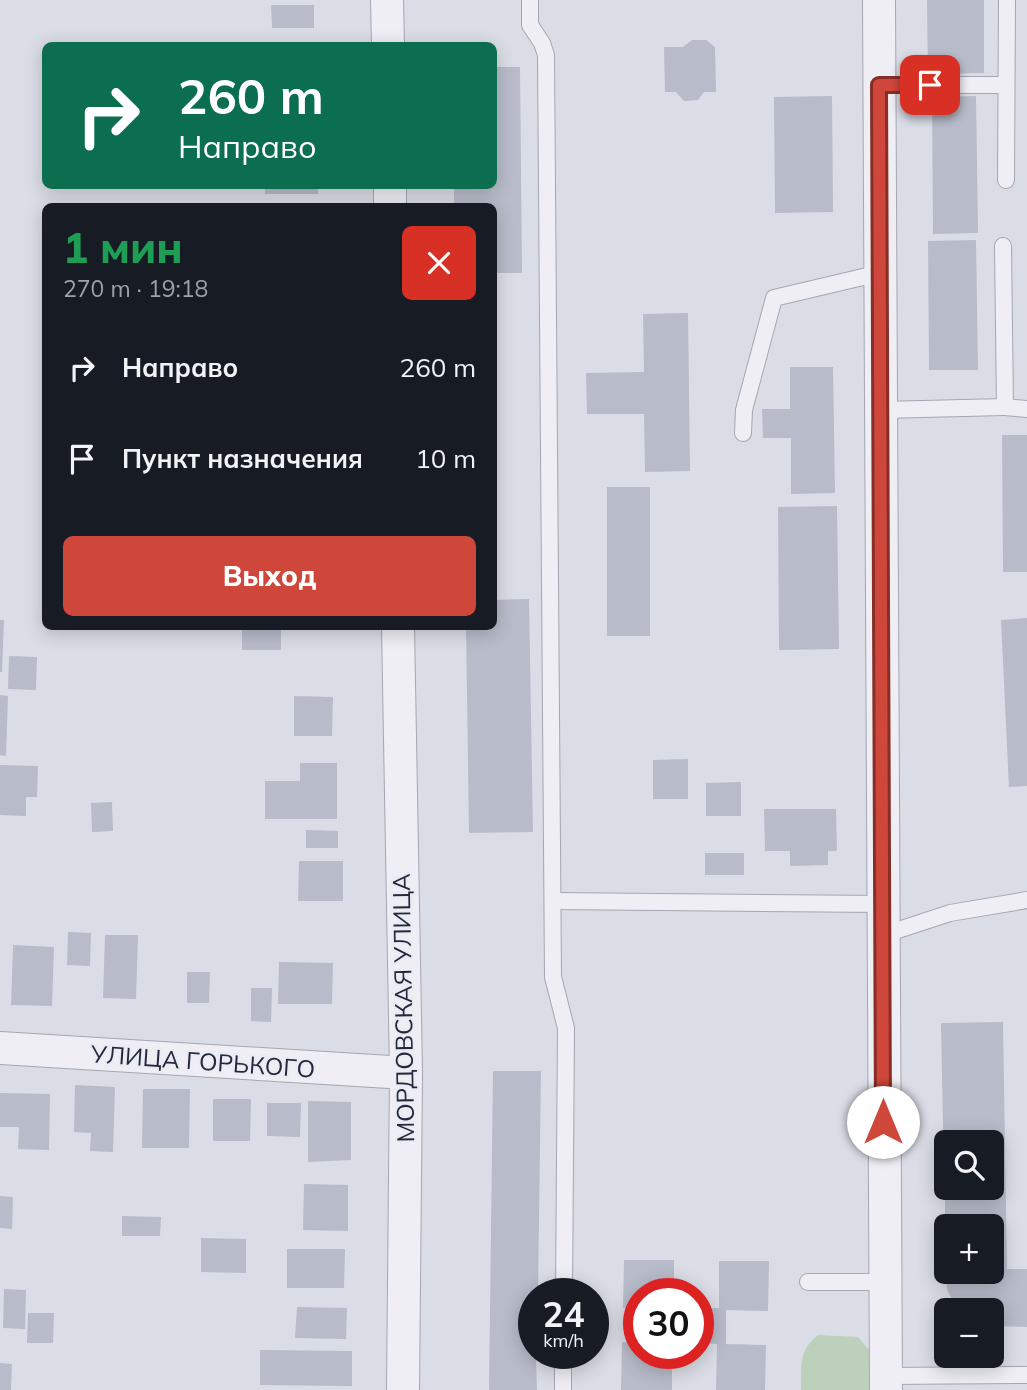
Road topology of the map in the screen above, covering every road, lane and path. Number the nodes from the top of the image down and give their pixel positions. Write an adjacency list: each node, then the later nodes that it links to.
1 (387, 0): 5 (street)
2 (530, 0): 17 (lane)
3 (879, 0): 6 (street)
4 (1007, 0): 7 (lane)
5 (388, 42)
6 (879, 85): 7 (lane); 10 (street)
7 (1006, 85): 8 (lane)
8 (1006, 180)
9 (1003, 246): 11 (lane)
10 (880, 273): 13 (street); 14 (lane)
11 (1005, 407): 12 (lane); 13 (lane)
12 (1027, 409)
13 (881, 410): 18 (street)
14 (743, 433)
15 (398, 630): 20 (street, МОРДОВСКАЯ УЛИЦА)
16 (1027, 900): 18 (lane)
17 (553, 901): 18 (lane); 21 (lane)
18 (883, 919): 23 (street)
19 (0, 1048): 20 (street, УЛИЦА ГОРЬКОГО)
20 (406, 1073): 27 (street, МОРДОВСКАЯ УЛИЦА)
21 (564, 1278)
22 (808, 1282): 23 (lane)
23 (884, 1282): 26 (street)
24 (563, 1369): 28 (lane)
25 (1027, 1375): 26 (lane)
26 (886, 1383)
27 (403, 1390)
28 (563, 1390)

